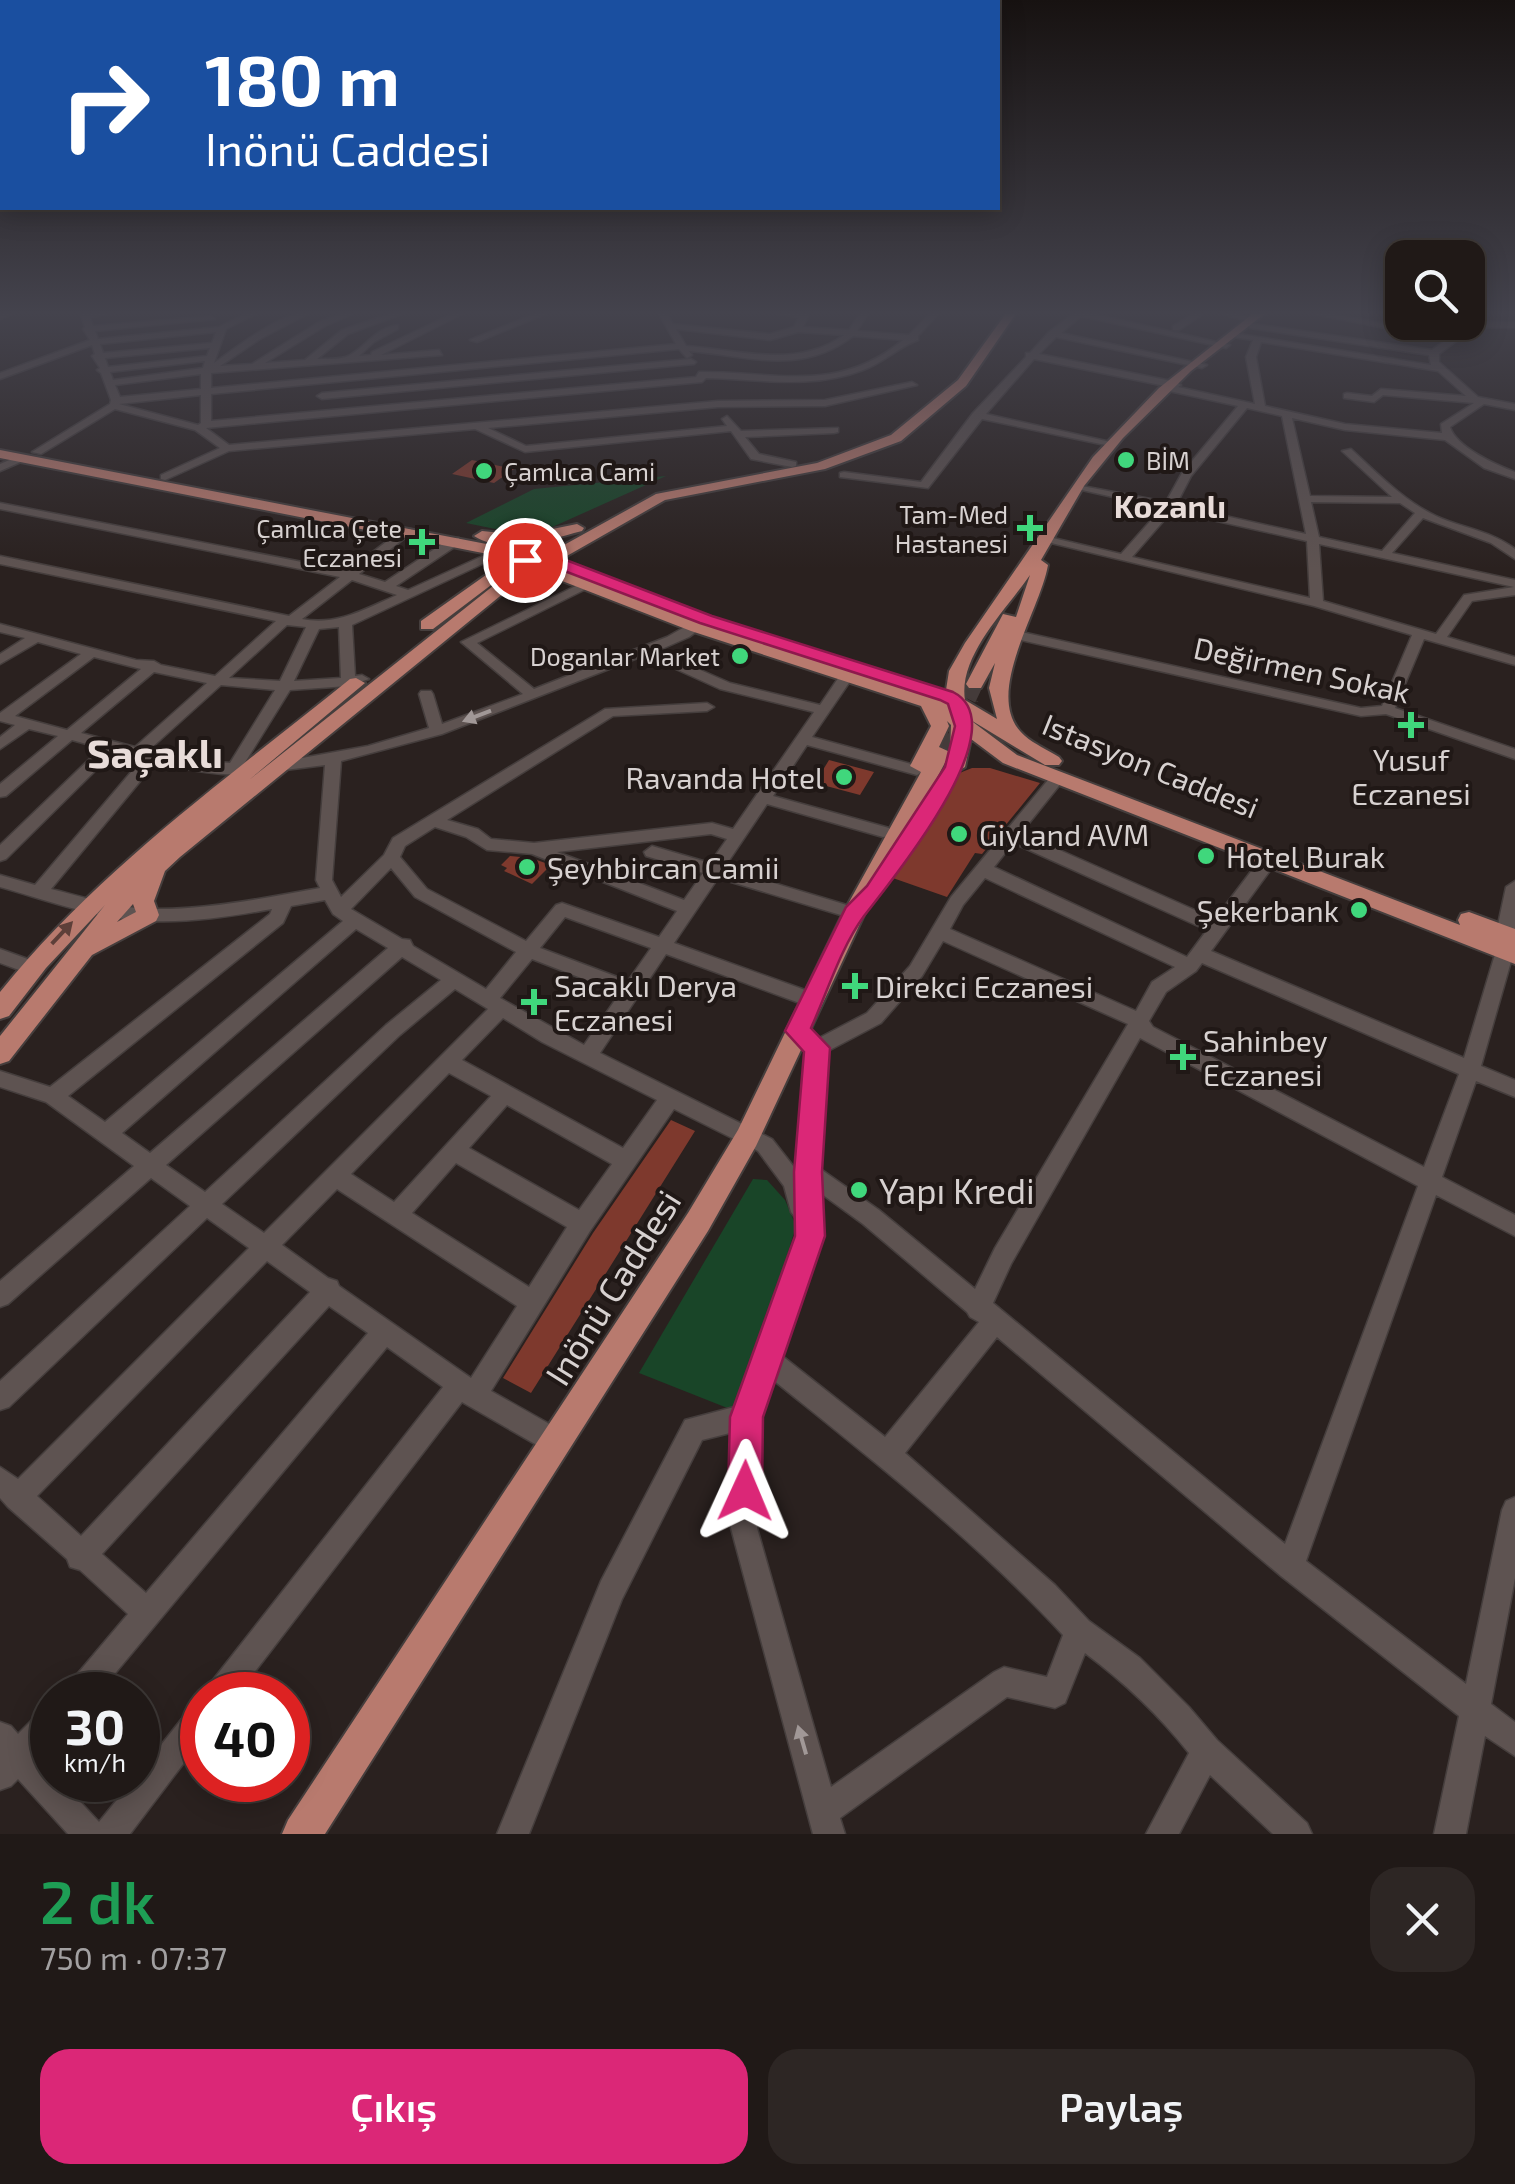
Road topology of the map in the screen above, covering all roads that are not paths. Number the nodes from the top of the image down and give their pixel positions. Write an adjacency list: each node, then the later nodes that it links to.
1 (113, 398): 23 (street)
2 (152, 398): 23 (street)
3 (204, 398): 33 (street)
4 (323, 398): 30 (street)
5 (453, 398): 22 (street)
6 (505, 398): 22 (street)
7 (536, 398): 32 (street)
8 (619, 398): 28 (street)
9 (714, 398): 24 (street)
10 (851, 398): 24 (street)
11 (927, 398): 48 (main road)
12 (944, 398): 66 (main road)
13 (992, 398): 31 (street)
14 (1162, 398): 41 (main road)
15 (1163, 398): 54 (main road)
16 (1221, 398): 25 (street)
17 (1232, 398): 26 (street)
18 (1260, 398): 26 (street)
19 (1447, 398): 21 (street)
20 (1473, 398): 21 (street)
21 (1476, 400): 27 (street); 39 (street)
22 (455, 402): 30 (street); 35 (street)
23 (115, 403): 33 (street); 44 (street)
24 (718, 404): 28 (street); 37 (street)
25 (1245, 404): 26 (street); 58 (street)
26 (1261, 404): 29 (street)
27 (1515, 406)
28 (627, 412): 32 (street); 38 (street)
29 (1286, 413): 39 (street); 55 (street)
30 (331, 415): 33 (street)
31 (977, 415): 41 (street); 51 (street)
32 (543, 420): 34 (street)
33 (203, 426): 42 (street)
34 (479, 427): 35 (street); 38 (street)
35 (458, 429): 42 (street)
36 (834, 430): 37 (street)
37 (736, 431): 38 (street); 46 (street)
38 (642, 437)
39 (1448, 437): 52 (street)
40 (0, 443): 44 (main road)
41 (1111, 445): 73 (main road)
42 (227, 448): 53 (street)
43 (1347, 451): 56 (street)
44 (36, 452): 53 (main road)
45 (0, 454): 47 (main road)
46 (755, 456): 48 (street); 50 (street)
47 (18, 459): 49 (street); 61 (main road)
48 (792, 464): 50 (main road)
49 (0, 468)
50 (745, 473): 60 (main road)
51 (844, 475)
52 (1515, 476)
53 (165, 477): 62 (main road)
54 (1086, 488): 58 (street); 65 (main road)
55 (1305, 500): 56 (street); 63 (street)
56 (1399, 500): 59 (street)
57 (0, 506): 74 (street)
58 (1170, 507): 63 (street); 69 (street)
59 (1421, 512): 68 (street); 70 (street)
60 (577, 528): 62 (main road); 72 (main road)
61 (407, 532): 64 (main road); 74 (street)
62 (481, 536): 72 (main road)
63 (1313, 537): 68 (street); 80 (street)
64 (454, 541): 67 (main road); 76 (street)
65 (1053, 542): 69 (street); 73 (main road)
66 (570, 546): 72 (main road); 75 (main road)
67 (502, 552): 72 (main road); 79 (street)
68 (1386, 553): 77 (street)
69 (1126, 556): 80 (street)
70 (1515, 556)
71 (0, 560): 81 (street)
72 (537, 560): 75 (main road); 78 (main road); 97 (main road)
73 (1035, 567): 87 (main road); 96 (main road); 99 (main road)
74 (350, 576): 76 (street); 81 (street)
75 (579, 577): 78 (main road); 83 (main road); 83 (main road); 103 (street)
76 (390, 585): 79 (street)
77 (1515, 587): 89 (street)
78 (496, 591): 122 (main road)
79 (410, 594): 82 (street)
80 (1316, 603): 86 (street)
81 (286, 622): 84 (street); 98 (street)
82 (345, 623): 84 (street); 97 (street)
83 (702, 623): 91 (street); 95 (main road); 100 (main road, Istasyon Caddesi)
84 (314, 625): 101 (street)
85 (0, 628): 88 (street)
86 (1420, 633): 89 (street); 108 (street)
87 (1017, 635): 108 (street, Değirmen Sokak); 117 (main road)
88 (36, 637): 90 (street); 92 (street)
89 (1440, 639): 93 (street)
90 (94, 650): 94 (street); 109 (street)
91 (644, 650): 103 (street); 107 (street)
92 (0, 660)
93 (1515, 661)
94 (154, 665): 98 (street); 113 (street)
95 (848, 674): 105 (main road); 107 (street)
96 (956, 674): 100 (main road); 104 (main road)
97 (355, 680): 101 (street); 123 (main road)
98 (218, 681): 101 (street); 118 (street)
99 (975, 684)
100 (915, 685): 104 (main road, Istasyon Caddesi)
101 (284, 690): 123 (street)
102 (426, 694): 112 (street)
103 (533, 695): 112 (street, one-way to 112)
104 (956, 701): 111 (main road); 117 (main road, Istasyon Caddesi)
105 (929, 702): 111 (main road); 121 (main road)
106 (707, 707): 127 (street)
107 (822, 710): 114 (street)
108 (1387, 710): 119 (street, Değirmen Sokak)
109 (2, 718): 110 (street)
110 (27, 723): 113 (street); 115 (street)
111 (964, 726): 117 (main road); 121 (main road)
112 (437, 731): 120 (street)
113 (71, 734): 116 (street); 125 (street)
114 (802, 740): 121 (street); 126 (street)
115 (0, 744)
116 (114, 744): 118 (street); 133 (street)
117 (1014, 750): 121 (main road); 124 (main road); 151 (main road, Istasyon Caddesi)
118 (147, 752): 123 (street); 141 (street)
119 (1515, 754)
120 (332, 761): 122 (street); 145 (street)
121 (938, 764): 128 (main road); 147 (main road, Inönü Caddesi)
122 (285, 765): 136 (main road)
123 (243, 770): 143 (main road)
124 (1058, 777): 130 (street); 134 (main road)
125 (0, 792)
126 (762, 798): 128 (street); 129 (street)
127 (432, 820): 131 (street); 135 (street)
128 (883, 832): 147 (main road)
129 (736, 836): 131 (street); 137 (street)
130 (1012, 836): 138 (street); 149 (street)
131 (534, 849): 146 (street)
132 (652, 852): 137 (street)
133 (0, 854)
134 (1272, 857): 149 (street); 151 (main road)
135 (390, 858): 145 (street); 154 (street)
136 (160, 864): 144 (main road); 148 (main road)
137 (714, 868): 146 (street); 147 (street)
138 (982, 869): 150 (street); 157 (street)
139 (0, 880): 141 (street)
140 (1515, 887): 151 (street)
141 (38, 892): 143 (street)
142 (285, 901): 145 (street); 148 (street); 173 (street)
143 (88, 905): 144 (street); 158 (main road, one-way to 143)
144 (116, 907): 148 (street); 156 (main road)
145 (341, 908): 152 (street); 175 (street)
146 (687, 908): 153 (street)
147 (854, 912): 161 (main road, Inönü Caddesi)
148 (148, 915): 156 (main road)
149 (1218, 928): 157 (street)
150 (942, 932): 164 (street); 165 (street)
151 (1510, 944): 169 (street)
152 (404, 945): 159 (street); 179 (street)
153 (662, 946): 154 (street); 160 (street); 161 (street)
154 (527, 950): 160 (street); 162 (street)
155 (0, 956): 158 (street)
156 (72, 959): 166 (main road)
157 (1194, 960): 164 (street); 169 (street)
158 (30, 967): 163 (main road)
159 (453, 980): 162 (street); 183 (street)
160 (631, 990): 167 (street)
161 (812, 1000): 165 (main road, Inönü Caddesi)
162 (494, 1005): 167 (street); 168 (street)
163 (0, 1009)
164 (1138, 1020): 182 (street); 192 (street)
165 (807, 1040): 176 (main road, Inönü Caddesi); 180 (street)
166 (0, 1054)
167 (586, 1056): 174 (street)
168 (448, 1062): 172 (street); 181 (street)
169 (1470, 1070): 171 (street); 182 (street)
170 (0, 1080): 173 (street)
171 (1515, 1089)
172 (505, 1094): 177 (street); 178 (street)
173 (53, 1096): 175 (street)
174 (670, 1099): 176 (street); 178 (street)
175 (106, 1133): 179 (street)
176 (746, 1138): 187 (street); 198 (main road, Inönü Caddesi)
177 (453, 1150): 184 (street); 185 (street)
178 (624, 1160): 185 (street)
179 (150, 1164): 183 (street); 190 (street)
180 (808, 1172): 187 (street); 192 (street)
181 (337, 1177): 184 (street); 188 (street)
182 (1428, 1180): 186 (street); 203 (street)
183 (208, 1206): 188 (street); 196 (street)
184 (396, 1215): 191 (street)
185 (582, 1224): 191 (street)
186 (1515, 1226)
187 (810, 1236): 194 (street)
188 (270, 1246): 189 (street); 200 (street)
189 (328, 1289): 193 (street); 202 (street)
190 (0, 1296)
191 (532, 1302): 195 (street)
192 (986, 1315): 199 (street); 203 (street)
193 (386, 1330): 195 (street); 204 (street)
194 (769, 1361): 197 (street); 199 (street)
195 (467, 1390): 198 (street); 207 (street)
196 (0, 1398)
197 (747, 1417): 214 (street, one-way to 197); 219 (street)
198 (558, 1442): 218 (main road, Inönü Caddesi)
199 (887, 1455): 205 (street)
200 (9, 1489): 202 (street)
201 (1515, 1510): 208 (street)
202 (80, 1557): 204 (street)
203 (1291, 1566): 208 (street)
204 (148, 1614): 206 (street)
205 (1080, 1632): 212 (street); 214 (street)
206 (98, 1672)
207 (237, 1672)
208 (1472, 1706): 210 (street); 221 (street)
209 (30, 1737): 213 (street)
210 (1515, 1741)
211 (180, 1744): 217 (street)
212 (1206, 1751): 215 (street); 220 (street)
213 (6, 1756): 216 (street)
214 (827, 1823)
215 (1293, 1833)
216 (89, 1834)
217 (110, 1834)
218 (302, 1834)
219 (513, 1834)
220 (1162, 1834)
221 (1450, 1834)

